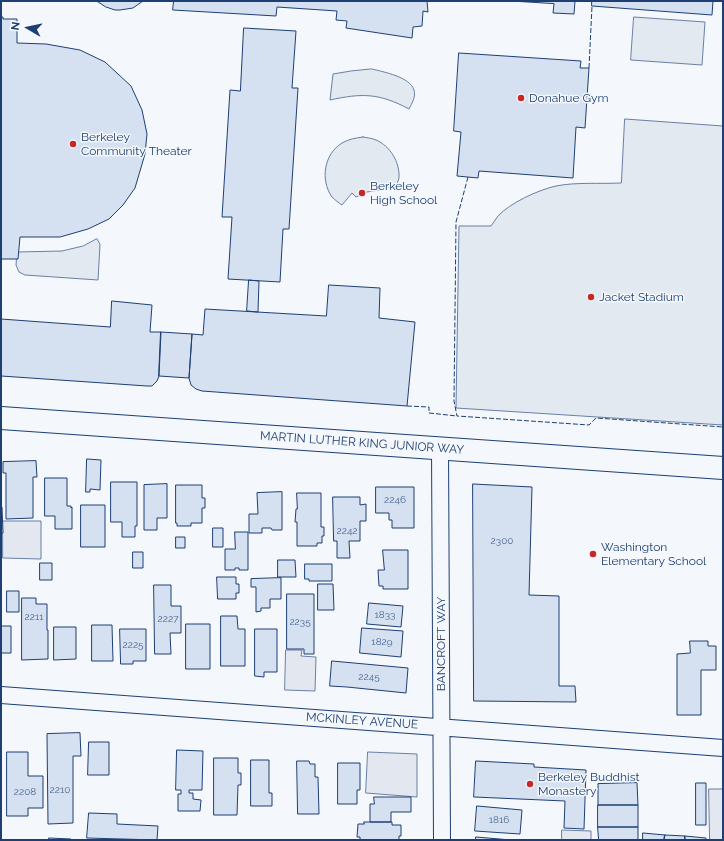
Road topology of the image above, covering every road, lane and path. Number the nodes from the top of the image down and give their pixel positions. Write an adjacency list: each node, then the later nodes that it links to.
1 (1, 418): 2 (street, MARTIN LUTHER KING JUNIOR WAY)
2 (440, 448): 3 (street, MARTIN LUTHER KING JUNIOR WAY); 5 (street, BANCROFT WAY)
3 (723, 468)
4 (1, 695): 5 (street, MCKINLEY AVENUE)
5 (441, 727): 6 (street, MCKINLEY AVENUE); 7 (street, BANCROFT WAY)
6 (723, 748)
7 (442, 840)

